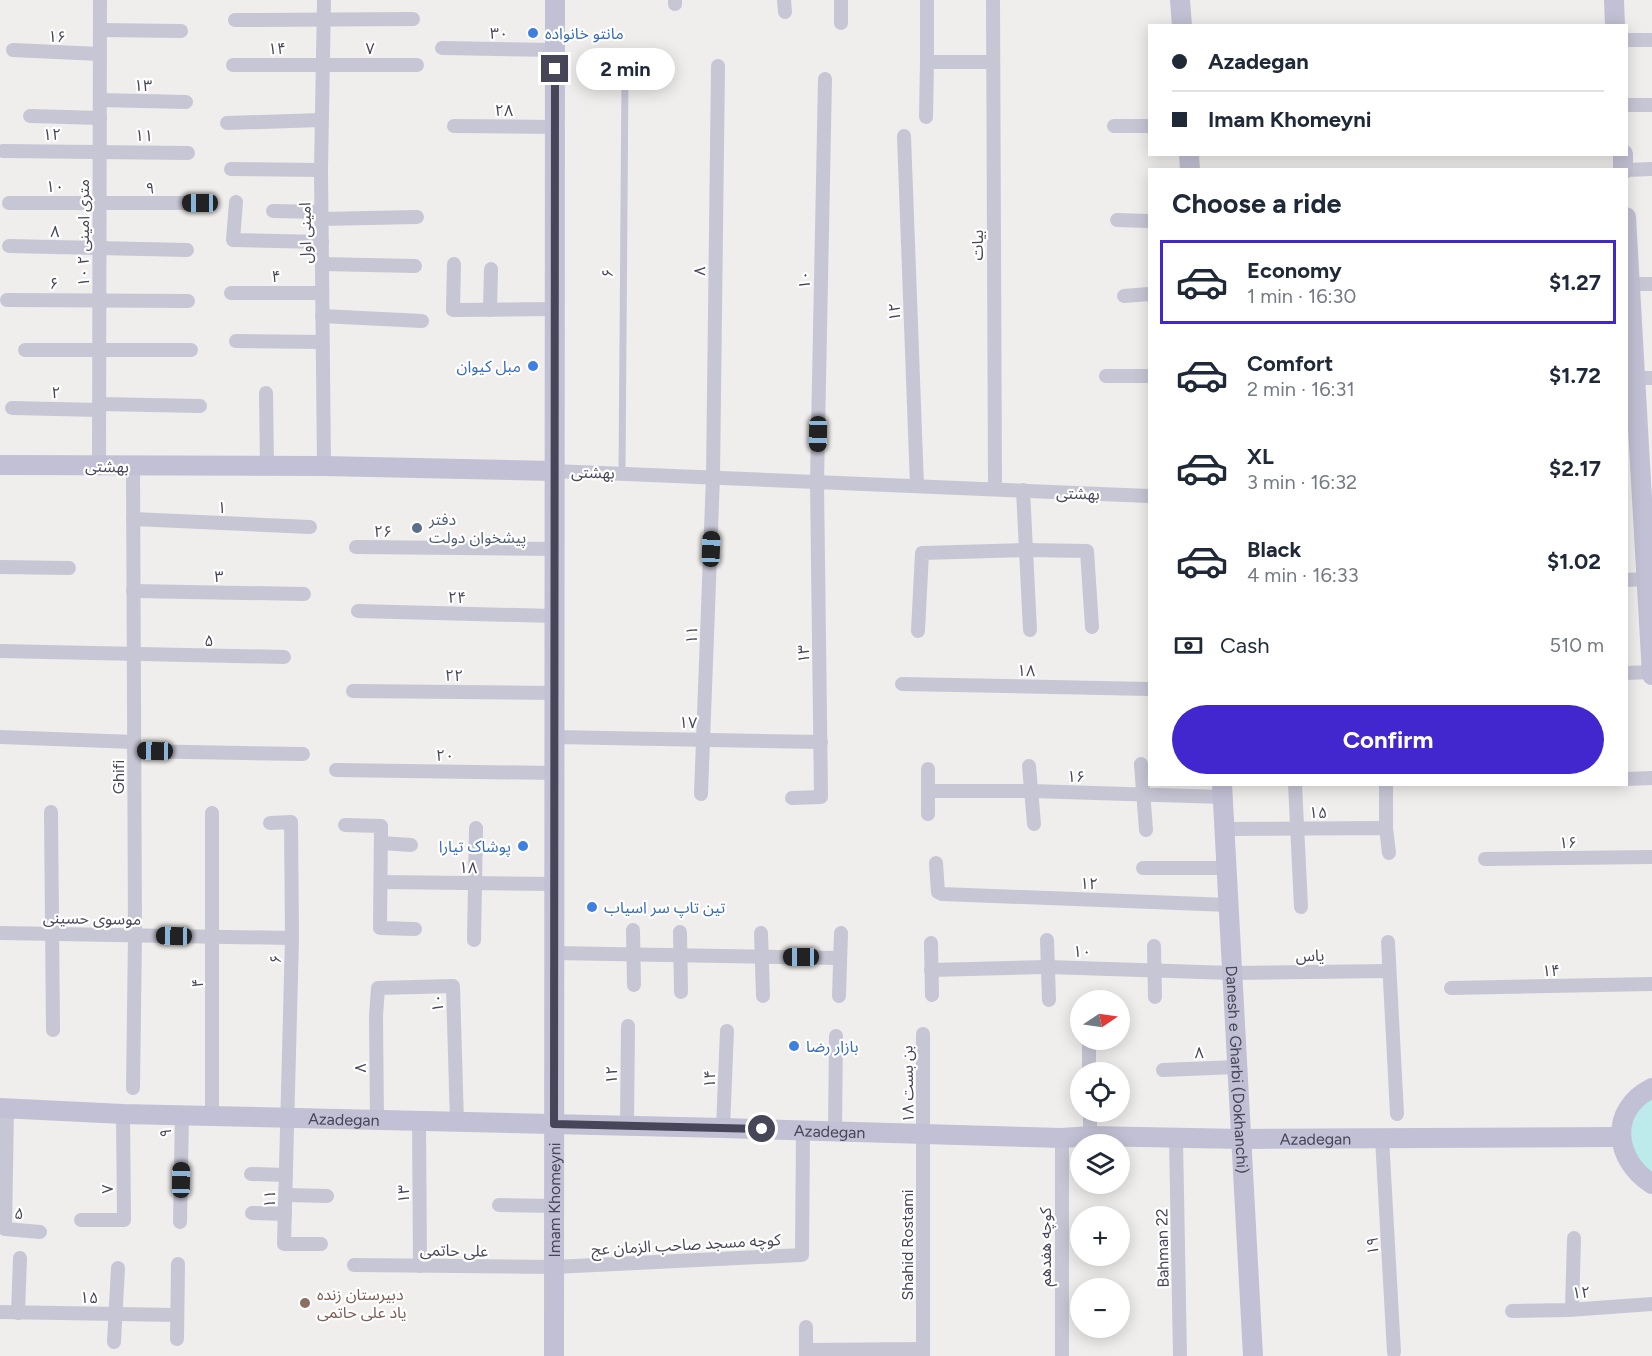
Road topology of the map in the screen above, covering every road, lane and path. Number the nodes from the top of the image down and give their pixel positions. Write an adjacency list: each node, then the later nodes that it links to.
1 (100, 0): 15 (street, ۱۰ متری امینی ۲)
2 (324, 0): 9 (street, امینی اول)
3 (555, 0): 21 (main road, Imam Khomeyni)
4 (841, 0): 12 (street)
5 (927, 0): 24 (street)
6 (993, 0): 23 (street, بیات)
7 (1180, 0): 13 (main road)
8 (1614, 0): 14 (main road)
9 (323, 19): 10 (street); 11 (street); 25 (street, امینی اول)
10 (413, 19)
11 (235, 20)
12 (841, 23)
13 (1182, 24)
14 (1615, 24)
15 (100, 30): 16 (street); 22 (street, ۱۰ متری امینی ۲)
16 (181, 31)
17 (1628, 40): 18 (street)
18 (1652, 40)
19 (442, 48): 21 (street, ۳۰)
20 (13, 50): 22 (street, ۱۶)
21 (555, 50): 43 (main road, Imam Khomeyni)
22 (100, 54): 31 (street, ۱۰ متری امینی ۲)
23 (993, 62): 24 (street); 105 (street, بیات)
24 (927, 63): 36 (street)
25 (322, 64): 26 (street, ۷); 27 (street, ۱۴); 38 (street, امینی اول)
26 (417, 65)
27 (233, 66)
28 (718, 66): 102 (street, ۸)
29 (625, 74): 101 (lane, ۶)
30 (825, 79): 103 (street, ۱۰)
31 (100, 100): 32 (street, ۱۳); 37 (street, ۱۰ متری امینی ۲)
32 (186, 102)
33 (1628, 105): 34 (street)
34 (1652, 105)
35 (30, 116): 37 (street)
36 (926, 117)
37 (100, 118): 46 (street, ۱۰ متری امینی ۲)
38 (321, 120): 39 (street); 50 (street, امینی اول)
39 (227, 123)
40 (454, 126): 43 (street, ۲۸)
41 (1114, 126): 42 (street)
42 (1148, 126)
43 (555, 127): 78 (main road, Imam Khomeyni)
44 (904, 136): 104 (street, ۱۲)
45 (3, 151): 46 (street, ۱۲)
46 (100, 151): 47 (street, ۱۱); 54 (street, ۱۰ متری امینی ۲)
47 (188, 153)
48 (231, 169): 50 (street)
49 (1652, 169): 51 (street)
50 (321, 170): 57 (street, امینی اول)
51 (1628, 170)
52 (9, 202): 54 (street, ۱۰)
53 (236, 202): 61 (street)
54 (100, 203): 55 (street, ۹); 63 (street, ۱۰ متری امینی ۲)
55 (200, 203)
56 (273, 211): 57 (street)
57 (321, 215): 58 (street); 61 (street, امینی اول)
58 (417, 217)
59 (1117, 220): 60 (street)
60 (1148, 221)
61 (322, 242): 65 (street, امینی اول)
62 (9, 246): 63 (street, ۸)
63 (100, 249): 64 (street); 76 (street, ۱۰ متری امینی ۲)
64 (187, 250)
65 (322, 264): 67 (street); 72 (street, امینی اول)
66 (454, 264): 79 (street)
67 (415, 266)
68 (491, 269): 79 (street)
69 (1628, 284): 70 (street); 89 (main road)
70 (1652, 284)
71 (231, 293): 72 (street, ۴)
72 (322, 293): 80 (street, امینی اول)
73 (1148, 294): 74 (street)
74 (1124, 296)
75 (7, 300): 76 (street, ۶)
76 (100, 300): 77 (street); 84 (street, ۱۰ متری امینی ۲)
77 (188, 300)
78 (555, 309): 79 (street); 100 (main road, Imam Khomeyni)
79 (490, 310)
80 (322, 316): 81 (street); 83 (street, امینی اول)
81 (422, 321)
82 (236, 341): 83 (street)
83 (322, 342): 99 (street, امینی اول)
84 (99, 349): 85 (street); 86 (street); 92 (street, ۱۰ متری امینی ۲)
85 (25, 350)
86 (191, 350)
87 (1106, 376): 88 (street)
88 (1148, 376)
89 (1637, 381): 96 (main road)
90 (266, 393): 98 (street)
91 (200, 406): 92 (street)
92 (99, 407): 93 (street, ۲); 95 (street, ۱۰ متری امینی ۲)
93 (12, 408)
94 (0, 465): 95 (main road, بهشتی)
95 (99, 465): 97 (main road, بهشتی)
96 (1640, 465): 112 (main road)
97 (133, 466): 98 (main road, بهشتی); 108 (street, Ghifi)
98 (267, 466): 99 (main road, بهشتی)
99 (324, 466): 100 (main road, بهشتی)
100 (554, 471): 101 (street, بهشتی); 111 (main road, Imam Khomeyni)
101 (621, 473): 102 (street, بهشتی)
102 (713, 477): 103 (street, بهشتی); 137 (street, ۱۱)
103 (817, 482): 104 (street, بهشتی); 138 (street, ۱۳)
104 (917, 486): 105 (street, بهشتی)
105 (995, 489): 106 (street, بهشتی)
106 (1023, 490): 107 (street, بهشتی); 113 (street)
107 (1148, 496)
108 (133, 519): 109 (street, ۱); 118 (street, Ghifi)
109 (310, 527)
110 (356, 547): 111 (street, ۲۶)
111 (554, 549): 122 (main road, Imam Khomeyni)
112 (1648, 549): 116 (main road)
113 (1026, 550): 123 (street); 124 (street); 125 (street)
114 (0, 567): 115 (street)
115 (69, 568)
116 (1647, 579): 117 (street); 120 (main road)
117 (1628, 580)
118 (133, 591): 119 (street, ۳); 127 (street, Ghifi)
119 (304, 594)
120 (1650, 606): 130 (main road)
121 (358, 611): 122 (street, ۲۴)
122 (554, 616): 134 (main road, Imam Khomeyni)
123 (1092, 627)
124 (1030, 630)
125 (918, 631)
126 (0, 651): 127 (street)
127 (133, 655): 128 (street, ۵); 139 (street, Ghifi)
128 (284, 657)
129 (1628, 673): 130 (street)
130 (1652, 673)
131 (902, 684): 132 (street, ۱۸)
132 (1148, 689)
133 (353, 691): 134 (street, ۲۲)
134 (555, 693): 136 (main road, Imam Khomeyni)
135 (0, 737): 139 (street)
136 (555, 737): 137 (street, ۱۷); 145 (main road, Imam Khomeyni)
137 (703, 738): 138 (street, ۱۷); 153 (street, ۱۱)
138 (821, 742): 155 (street, ۱۳)
139 (134, 746): 140 (street); 187 (street, Ghifi)
140 (303, 754)
141 (1141, 764): 154 (street)
142 (1029, 766): 151 (street)
143 (928, 769): 150 (street)
144 (336, 770): 145 (street, ۲۰)
145 (554, 773): 177 (main road, Imam Khomeyni)
146 (1628, 778): 147 (street)
147 (1652, 778)
148 (1296, 786): 165 (street)
149 (1386, 786): 163 (street)
150 (928, 791): 151 (street, ۱۶); 158 (street)
151 (1031, 791): 154 (street, ۱۶); 160 (street)
152 (1222, 791): 154 (street, ۱۶); 164 (main road, Danesh e Gharbi (Dokhanchi))
153 (701, 794)
154 (1143, 794): 166 (street)
155 (792, 798)
156 (51, 812): 186 (street)
157 (212, 813): 188 (street, ۴)
158 (928, 814)
159 (270, 823): 189 (street, ۶)
160 (1034, 824)
161 (345, 825): 167 (street)
162 (476, 828): 176 (street)
163 (1386, 828): 165 (street, ۱۵); 169 (street)
164 (1225, 829): 165 (street, ۱۵); 174 (main road, Danesh e Gharbi (Dokhanchi))
165 (1297, 829): 179 (street)
166 (1146, 830)
167 (381, 843): 168 (street); 175 (street)
168 (411, 845)
169 (1389, 853)
170 (1652, 858): 171 (street, ۱۶)
171 (1485, 859)
172 (936, 863): 178 (street, ۱۲)
173 (1143, 868): 174 (street)
174 (1226, 868): 178 (main road, Danesh e Gharbi (Dokhanchi))
175 (381, 882): 176 (street, ۱۸); 180 (street)
176 (475, 883): 177 (street, ۱۸); 190 (street)
177 (554, 884): 195 (main road, Imam Khomeyni)
178 (1229, 905): 204 (main road, Danesh e Gharbi (Dokhanchi))
179 (1301, 907)
180 (415, 929)
181 (633, 930): 196 (street)
182 (680, 932): 197 (street)
183 (0, 933): 186 (street, موسوی حسینی)
184 (761, 933): 198 (street)
185 (841, 933): 199 (street)
186 (52, 934): 187 (street, موسوی حسینی); 216 (street)
187 (135, 935): 188 (street, موسوی حسینی); 222 (street, Ghifi)
188 (214, 937): 189 (street, موسوی حسینی); 228 (street, ۴)
189 (292, 938): 229 (street, ۶)
190 (474, 940)
191 (1047, 940): 200 (street)
192 (1388, 942): 203 (street)
193 (931, 943): 202 (street)
194 (1154, 946): 201 (street)
195 (554, 953): 196 (street); 233 (main road, Imam Khomeyni)
196 (633, 955): 197 (street); 206 (street)
197 (680, 956): 198 (street); 208 (street)
198 (762, 957): 199 (street); 209 (street)
199 (840, 958): 210 (street)
200 (1047, 967): 201 (street, ۱۰); 202 (street, ۱۰); 213 (street)
201 (1155, 969): 204 (street, ۱۰); 212 (street)
202 (932, 970): 211 (street)
203 (1389, 971): 204 (street, یاس); 226 (street)
204 (1232, 973): 220 (main road, Danesh e Gharbi (Dokhanchi))
205 (1652, 984): 207 (street, ۱۴)
206 (633, 985)
207 (1451, 988)
208 (681, 992)
209 (763, 996)
210 (839, 996)
211 (932, 996)
212 (1155, 997)
213 (1049, 1000)
214 (376, 1016): 230 (street, ۸); 232 (street, ۱۰)
215 (628, 1026): 234 (street, ۱۲)
216 (53, 1030)
217 (727, 1031): 235 (street, ۱۴)
218 (923, 1034): 238 (street, بن بست ۱۸)
219 (836, 1036): 237 (street)
220 (1237, 1067): 221 (street, ۸); 244 (main road, Danesh e Gharbi (Dokhanchi))
221 (1163, 1070)
222 (133, 1088)
223 (1652, 1088): 241 (main road)
224 (3, 1108): 225 (main road, Azadegan); 257 (street, ۵)
225 (123, 1114): 227 (main road, Azadegan); 255 (street, ۷)
226 (1397, 1114)
227 (182, 1115): 228 (main road, Azadegan); 256 (street, ۹)
228 (212, 1116): 229 (main road, Azadegan)
229 (288, 1118): 230 (main road, Azadegan); 247 (street, ۱۱)
230 (377, 1120): 231 (main road, Azadegan)
231 (419, 1121): 232 (main road, Azadegan); 263 (street, ۱۳)
232 (457, 1123): 233 (main road, Azadegan)
233 (554, 1124): 234 (main road, Azadegan); 252 (main road, Imam Khomeyni)
234 (627, 1125): 235 (main road, Azadegan)
235 (723, 1128): 236 (main road, Azadegan)
236 (803, 1130): 237 (main road, Azadegan); 264 (street, کوچه مسجد صاحب الزمان عج)
237 (835, 1131): 238 (main road, Azadegan)
238 (924, 1133): 242 (main road, Azadegan); 278 (street, Shahid Rostami)
239 (1070, 1137): 242 (main road, Azadegan)
240 (1130, 1137): 243 (main road, Azadegan)
241 (1621, 1137): 245 (main road, Azadegan); 248 (main road)
242 (1062, 1138): 280 (street, کوچه هفدهم)
243 (1176, 1138): 244 (main road, Azadegan); 281 (street, Bahman 22)
244 (1241, 1138): 245 (main road, Azadegan); 282 (main road, Danesh e Gharbi (Dokhanchi))
245 (1382, 1138): 276 (street, ۱۹)
246 (251, 1174): 247 (street)
247 (286, 1175): 249 (street, ۱۱)
248 (1652, 1184)
249 (286, 1195): 250 (street); 254 (street, ۱۱)
250 (327, 1196)
251 (499, 1205): 252 (street)
252 (554, 1206): 264 (main road, Imam Khomeyni)
253 (252, 1213): 254 (street)
254 (285, 1214): 259 (street, ۱۱)
255 (81, 1220)
256 (180, 1222)
257 (40, 1232)
258 (1574, 1238): 267 (street)
259 (321, 1244)
260 (20, 1258): 270 (street)
261 (178, 1264): 272 (street)
262 (354, 1265): 263 (street, علی حاتمی)
263 (420, 1266): 264 (street, علی حاتمی)
264 (554, 1267): 279 (main road, Imam Khomeyni)
265 (118, 1268): 271 (street)
266 (1652, 1304): 267 (street, ۱۲)
267 (1572, 1309): 268 (street, ۱۲)
268 (1512, 1311)
269 (0, 1312): 270 (street, ۱۵)
270 (18, 1312): 271 (street, ۱۵)
271 (116, 1314): 272 (street, ۱۵); 275 (street)
272 (177, 1315): 274 (street)
273 (806, 1327): 277 (street)
274 (177, 1339)
275 (114, 1342)
276 (1394, 1352)
277 (806, 1353): 278 (street)
278 (923, 1353)
279 (555, 1356)
280 (1062, 1356)
281 (1180, 1356)
282 (1252, 1356)

